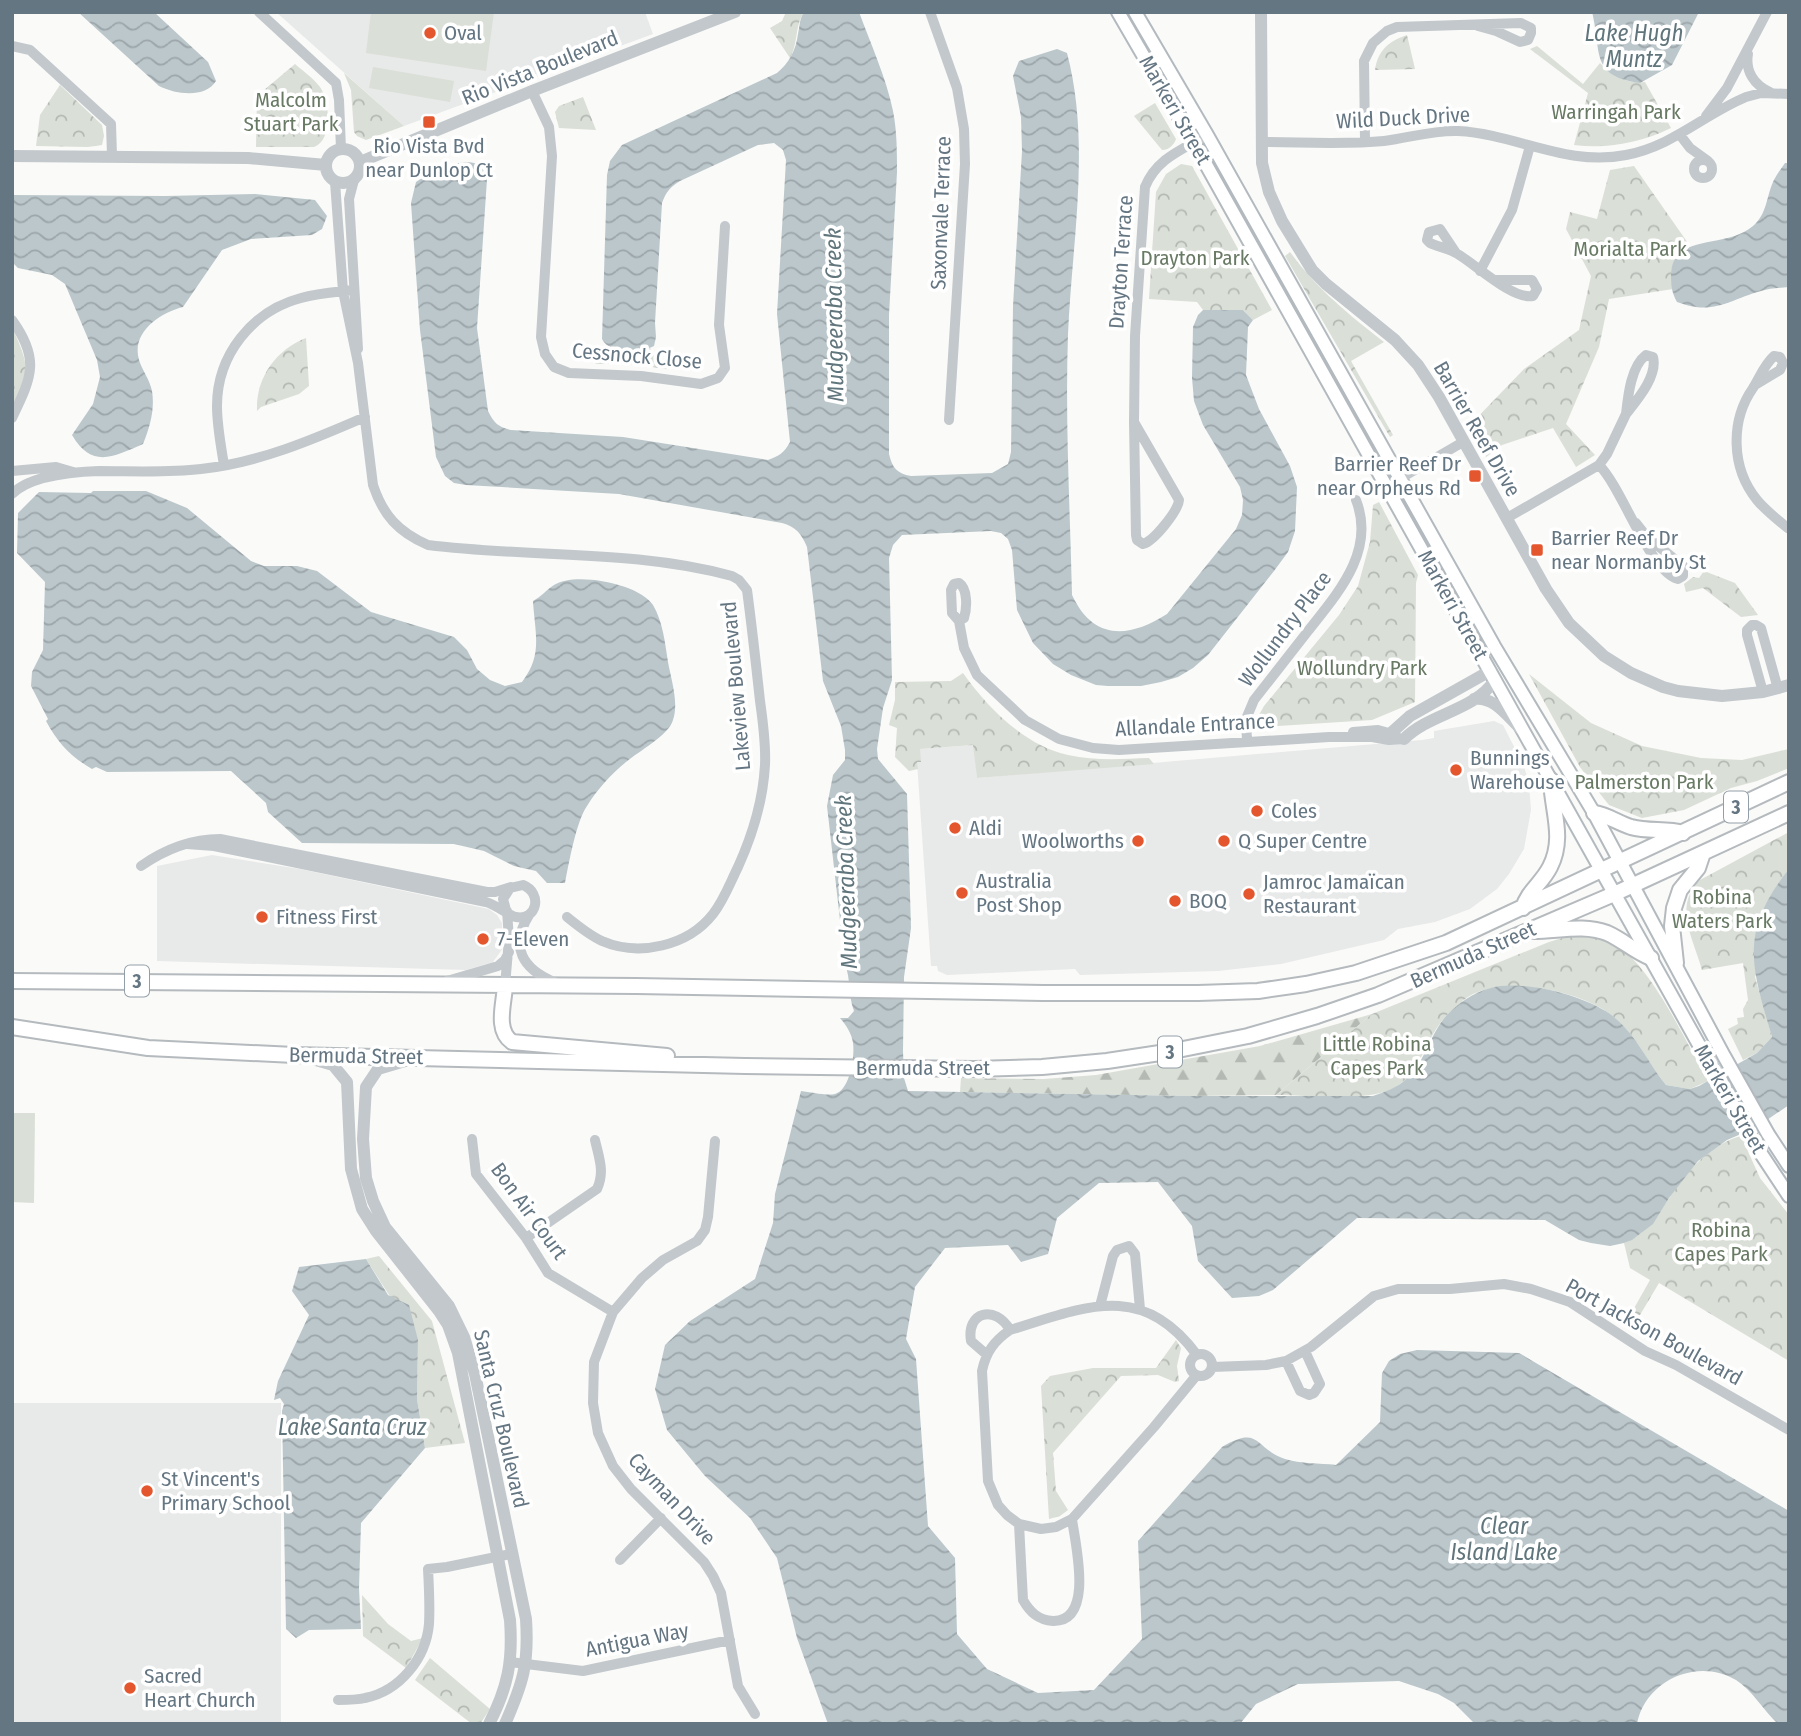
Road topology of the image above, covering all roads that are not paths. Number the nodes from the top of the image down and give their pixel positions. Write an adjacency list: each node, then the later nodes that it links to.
1 (259, 12): 23 (street)
2 (735, 12): 8 (street, Rio Vista Boulevard)
3 (930, 12): 42 (street, Saxonvale Terrace)
4 (1118, 12): 20 (main road, Markeri Street)
5 (1135, 12): 16 (main road, Markeri Street)
6 (1261, 12): 19 (street, Barrier Reef Drive)
7 (1767, 12): 11 (street, Wild Duck Drive)
8 (702, 18): 12 (street, Rio Vista Boulevard)
9 (1478, 26): 9 (street); 18 (street)
10 (12, 46): 25 (street)
11 (1749, 48): 13 (street); 15 (street, Wild Duck Drive)
12 (532, 91): 26 (street, Rio Vista Boulevard); 30 (street, Cessnock Close)
13 (1774, 93): 14 (street, Wild Duck Drive); 15 (street, Wild Duck Drive)
14 (1789, 94)
15 (1703, 119): 17 (street, Wild Duck Drive)
16 (1206, 135): 20 (street, Drayton Terrace); 49 (main road, Markeri Street)
17 (1680, 135): 21 (street, Wild Duck Drive); 22 (street)
18 (1365, 141): 19 (street, Wild Duck Drive); 21 (street, Wild Duck Drive)
19 (1261, 142): 44 (street, Barrier Reef Drive)
20 (1194, 143): 43 (street, Drayton Terrace); 58 (main road, Markeri Street)
21 (1530, 146): 32 (street)
22 (1690, 148): 22 (street)
23 (341, 149): 26 (street); 27 (street)
24 (12, 156): 25 (street)
25 (112, 156): 27 (street)
26 (360, 162): 28 (street)
27 (326, 165): 29 (street)
28 (354, 180): 29 (street); 34 (street)
29 (335, 182): 35 (street, Lakeview Boulevard)
30 (725, 226)
31 (1456, 253): 32 (street)
32 (1480, 271): 33 (street)
33 (1496, 280)
34 (354, 290): 35 (street); 37 (street)
35 (343, 291): 37 (street, Lakeview Boulevard); 46 (street)
36 (12, 320): 41 (street)
37 (358, 363): 40 (street, Lakeview Boulevard)
38 (1755, 385): 55 (street)
39 (1626, 414): 39 (street); 45 (street)
40 (365, 417): 46 (street); 85 (street, Lakeview Boulevard)
41 (12, 418)
42 (949, 420)
43 (1134, 422): 43 (street, Drayton Terrace)
44 (1464, 442): 49 (street); 53 (street, Barrier Reef Drive)
45 (1599, 465): 53 (street); 54 (street)
46 (224, 466): 48 (street)
47 (12, 471): 48 (street)
48 (74, 472): 51 (street)
49 (1401, 478): 57 (main road, Markeri Street)
50 (12, 483): 51 (street)
51 (12, 492)
52 (1356, 500): 66 (street, Wollundry Place)
53 (1507, 518): 60 (street, Barrier Reef Drive)
54 (1636, 523): 54 (street)
55 (1789, 529)
56 (959, 621): 66 (street, Allandale Entrance)
57 (1504, 663): 58 (main road); 69 (main road, Markeri Street)
58 (1492, 676): 61 (street); 62 (street, Allandale Entrance); 63 (main road, Markeri Street)
59 (1784, 687): 60 (street, Barrier Reef Drive); 60 (street)
60 (1763, 692)
61 (1444, 697): 62 (street); 64 (street)
62 (1469, 701): 63 (street); 65 (street, Allandale Entrance)
63 (1525, 734): 67 (main road, Markeri Street)
64 (1389, 737): 65 (street, Allandale Entrance); 66 (street, Allandale Entrance)
65 (1404, 739)
66 (1247, 741)
67 (1551, 780): 75 (main road, Markeri Street); 82 (main road)
68 (1789, 782): 71 (main road, Bermuda Street / 3)
69 (1594, 813): 71 (main road); 73 (main road, Markeri Street)
70 (1789, 813): 72 (main road, Bermuda Street / 3)
71 (1683, 833): 73 (main road, Bermuda Street / 3)
72 (1703, 853): 77 (main road, Bermuda Street / 3); 89 (main road)
73 (1620, 862): 75 (main road, Bermuda Street / 3); 77 (main road, Markeri Street)
74 (141, 866): 76 (street)
75 (1601, 871): 80 (main road, Markeri Street); 82 (main road, Bermuda Street / 3)
76 (400, 880): 79 (street); 81 (street)
77 (1633, 885): 80 (main road, Bermuda Street / 3); 89 (main road, Markeri Street)
78 (514, 886): 79 (street); 83 (street); 84 (street)
79 (471, 889): 81 (street)
80 (1614, 894): 86 (main road, Bermuda Street / 3); 88 (main road, Markeri Street)
81 (460, 896): 83 (street)
82 (1523, 908): 93 (main road, Bermuda Street / 3)
83 (506, 910): 84 (street); 87 (street)
84 (529, 915): 93 (street)
85 (567, 917)
86 (1528, 931): 88 (main road); 97 (main road, Bermuda Street / 3)
87 (509, 952): 91 (street); 92 (street)
88 (1651, 958): 105 (main road, Markeri Street)
89 (1676, 963): 103 (main road, Markeri Street)
90 (12, 981): 91 (main road, Bermuda Street / 3)
91 (429, 985): 92 (main road, Bermuda Street / 3)
92 (505, 986): 93 (main road, Bermuda Street / 3); 97 (main road)
93 (567, 986)
94 (12, 1027): 95 (main road, Bermuda Street / 3)
95 (297, 1055): 96 (main road, Bermuda Street / 3); 99 (street, Santa Cruz Boulevard)
96 (421, 1057): 97 (main road, Bermuda Street / 3); 98 (street)
97 (744, 1066)
98 (365, 1094): 99 (street); 104 (street, Santa Cruz Boulevard)
99 (350, 1137): 104 (street, Santa Cruz Boulevard)
100 (472, 1139): 106 (street, Bon Air Court)
101 (595, 1140): 106 (street)
102 (715, 1141): 109 (street, Cayman Drive)
103 (1789, 1166)
104 (363, 1192): 121 (street, Santa Cruz Boulevard)
105 (1789, 1196)
106 (526, 1238): 109 (street, Bon Air Court)
107 (1100, 1306): 108 (street); 108 (street); 110 (street)
108 (1140, 1309): 113 (street)
109 (613, 1312): 118 (street, Cayman Drive)
110 (1010, 1330): 112 (street); 112 (street)
111 (1305, 1351): 114 (street, Port Jackson Boulevard); 114 (street); 117 (street, Port Jackson Boulevard)
112 (986, 1354): 120 (street)
113 (1197, 1354): 115 (street); 116 (street)
114 (1286, 1361): 115 (street, Port Jackson Boulevard)
115 (1212, 1367): 116 (street)
116 (1196, 1376): 119 (street)
117 (1789, 1430)
118 (661, 1518): 122 (street); 123 (street, Cayman Drive)
119 (1072, 1519): 120 (street); 120 (street)
120 (1019, 1524)
121 (505, 1555): 124 (street, Santa Cruz Boulevard); 125 (street, Santa Cruz Boulevard); 126 (street)
122 (620, 1560)
123 (730, 1640): 125 (street, Antigua Way); 127 (street, Cayman Drive)
124 (510, 1662): 125 (street, Antigua Way); 128 (street, Santa Cruz Boulevard)
125 (526, 1664): 129 (street, Santa Cruz Boulevard)
126 (338, 1700)
127 (755, 1714)
128 (489, 1724)
129 (505, 1724)

